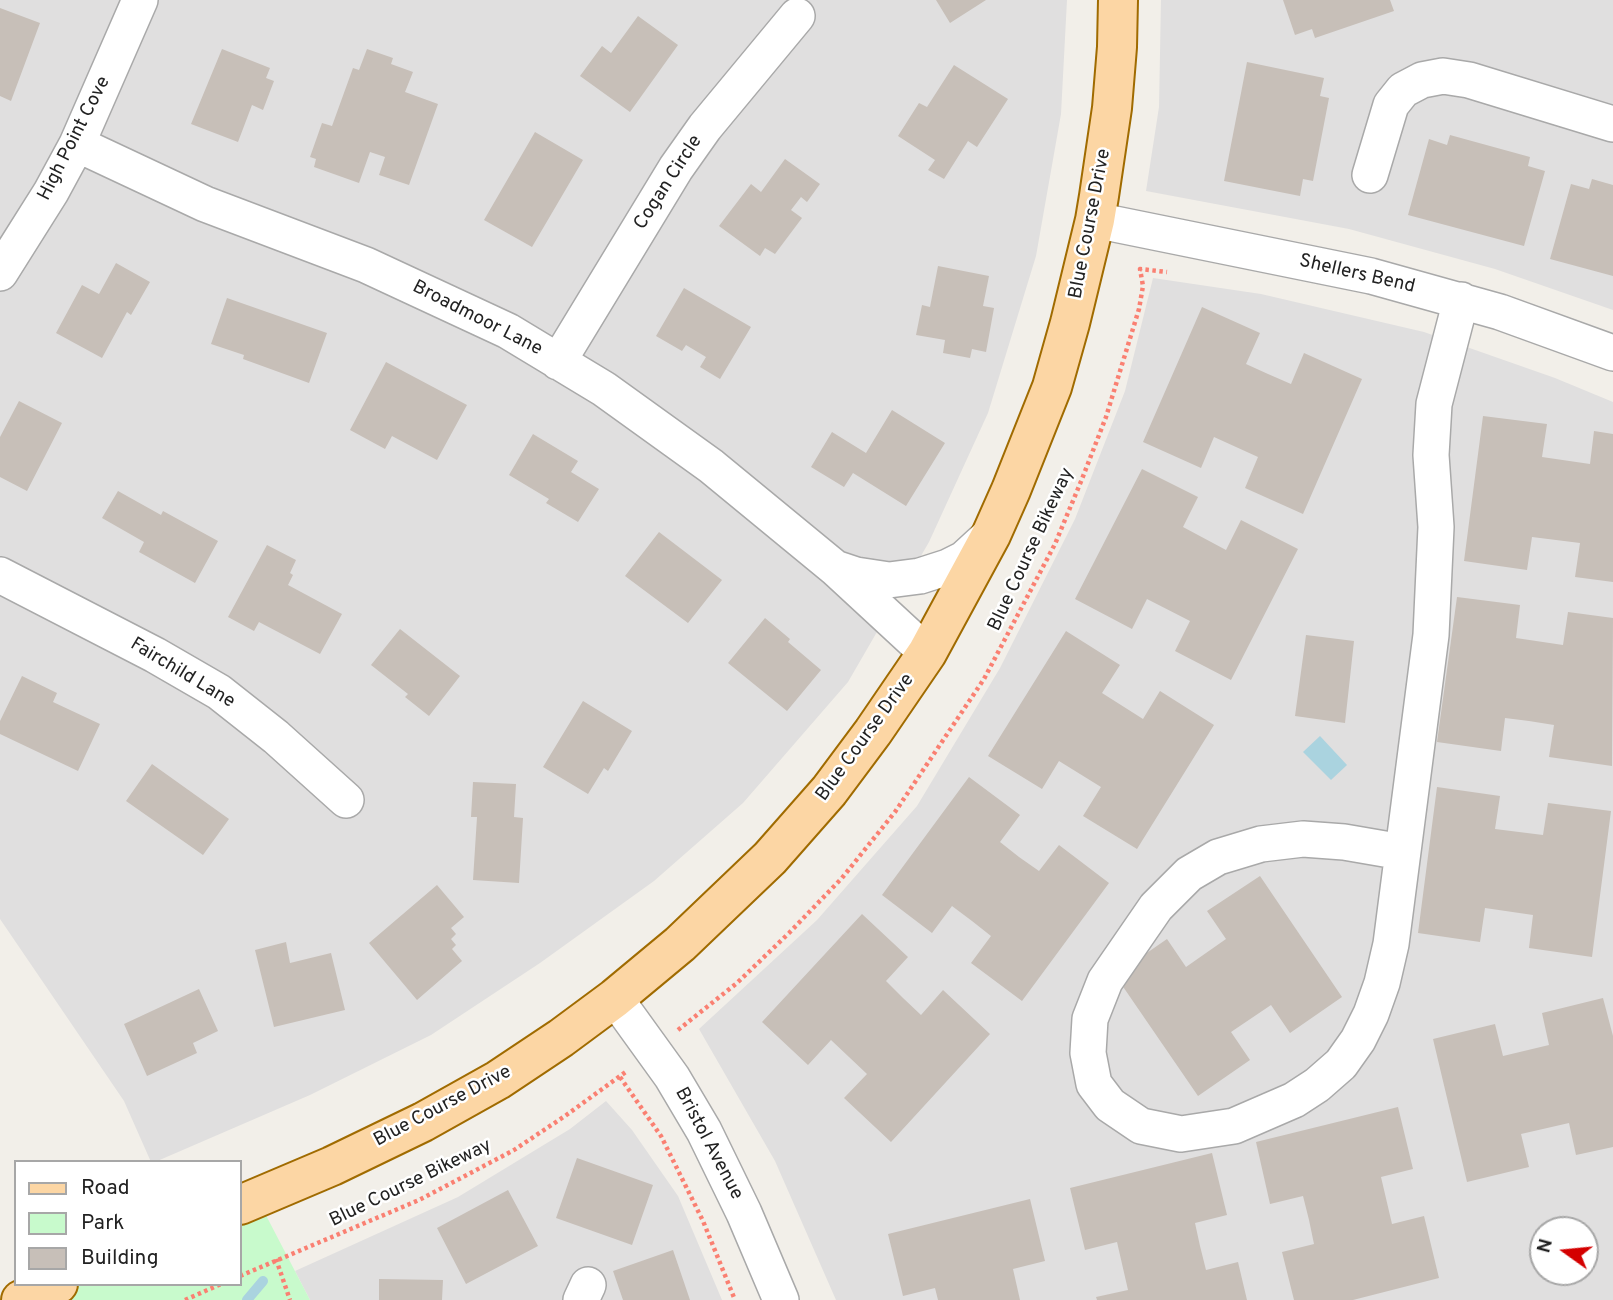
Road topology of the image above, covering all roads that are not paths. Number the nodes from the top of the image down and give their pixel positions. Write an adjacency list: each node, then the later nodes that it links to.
1 (140, 0): 5 (street, High Point Cove)
2 (1118, 0): 7 (main road, Blue Course Drive)
3 (797, 16): 11 (street, Cogan Circle)
4 (1613, 124): 6 (street)
5 (77, 144): 8 (street, High Point Cove); 11 (street, Broadmoor Lane)
6 (1370, 175)
7 (1095, 220): 9 (street, Shellers Bend); 12 (main road, Blue Course Drive)
8 (0, 272)
9 (1461, 300): 10 (street, Shellers Bend); 17 (street)
10 (1613, 353)
11 (558, 362): 13 (street, Broadmoor Lane)
12 (991, 535): 13 (street, Broadmoor Lane); 15 (main road, Blue Course Drive)
13 (835, 568): 15 (street, Broadmoor Lane)
14 (0, 575): 16 (street, Fairchild Lane)
15 (927, 653): 18 (main road, Blue Course Drive)
16 (346, 800)
17 (1402, 852): 17 (street)
18 (615, 998): 19 (main road, Blue Course Drive); 22 (street, Bristol Avenue)
19 (242, 1204)
20 (53, 1286): 21 (main road)
21 (21, 1300)
22 (782, 1300)

